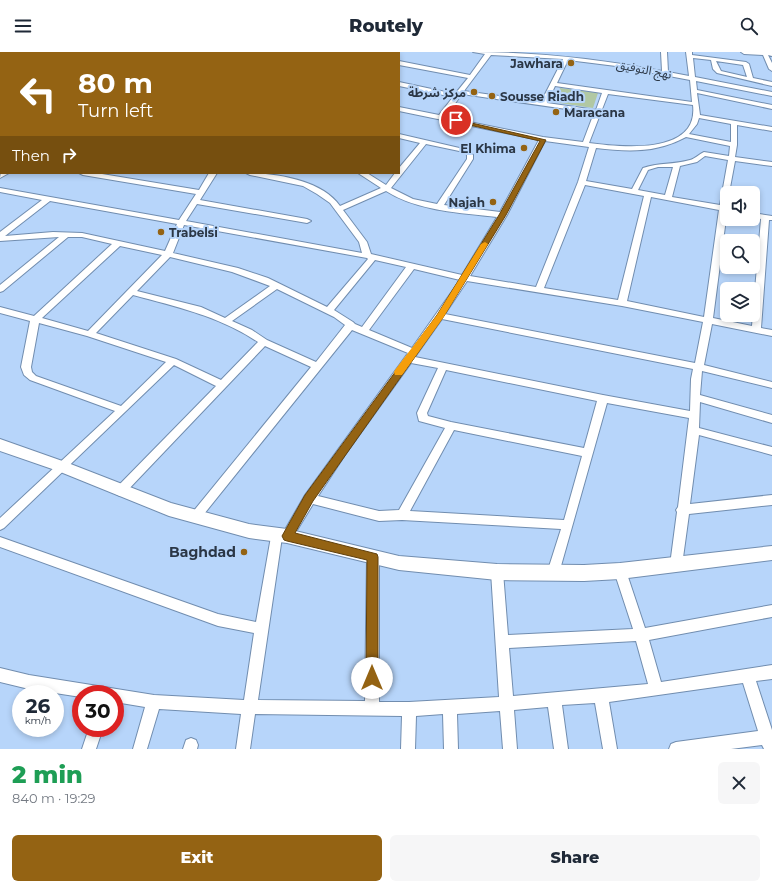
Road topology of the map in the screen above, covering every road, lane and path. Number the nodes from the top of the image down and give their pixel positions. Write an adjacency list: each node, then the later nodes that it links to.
1 (476, 52): 2 (street, نهج التوفيق)
2 (490, 52): 5 (street, نهج التوفيق); 14 (street)
3 (664, 52): 13 (street)
4 (744, 52): 7 (street)
5 (558, 54): 9 (street, نهج التوفيق)
6 (689, 54): 10 (street); 15 (street)
7 (765, 54): 8 (street); 12 (street)
8 (772, 54)
9 (570, 56): 13 (street, نهج التوفيق); 18 (street)
10 (713, 59): 16 (street); 16 (street)
11 (400, 63): 14 (street)
12 (772, 69)
13 (665, 73): 15 (street, نهج التوفيق)
14 (472, 76): 22 (street)
15 (692, 79): 21 (street); 23 (street, نهج التوفيق)
16 (751, 80): 19 (street)
17 (400, 84): 22 (street)
18 (553, 84): 20 (street); 24 (street)
19 (772, 84)
20 (606, 91): 25 (street); 28 (street)
21 (694, 91): 25 (street); 26 (street)
22 (459, 94): 24 (street); 30 (street)
23 (772, 94)
24 (543, 104): 28 (street)
25 (695, 104): 29 (street)
26 (772, 107)
27 (400, 111): 30 (street)
28 (598, 112): 38 (street)
29 (696, 116): 31 (street); 33 (street)
30 (441, 117): 35 (street)
31 (734, 123): 32 (street); 37 (street)
32 (772, 129)
33 (685, 135): 37 (street); 38 (street)
34 (400, 136): 36 (street)
35 (544, 140): 38 (street); 61 (street)
36 (425, 141): 42 (street); 58 (street)
37 (734, 145): 39 (street)
38 (589, 146): 48 (street)
39 (732, 157): 40 (street); 41 (street); 49 (street)
40 (772, 164)
41 (677, 165): 53 (street); 55 (street)
42 (400, 172)
43 (89, 174): 52 (street)
44 (212, 174): 52 (street)
45 (255, 174): 60 (street)
46 (364, 174): 50 (street)
47 (398, 174): 50 (street)
48 (582, 182): 53 (street); 75 (street)
49 (728, 186)
50 (387, 188): 58 (street); 60 (street)
51 (0, 190): 56 (street)
52 (200, 192): 57 (street)
53 (634, 192): 54 (street)
54 (648, 194): 55 (street); 78 (street)
55 (668, 198): 59 (street)
56 (48, 199): 64 (street); 67 (street)
57 (195, 201): 63 (street); 64 (street)
58 (439, 207): 61 (street)
59 (720, 208)
60 (339, 209): 71 (street)
61 (503, 215): 73 (street)
62 (769, 218): 86 (street)
63 (307, 221)
64 (181, 223): 70 (street); 71 (street)
65 (722, 226): 84 (street)
66 (66, 235): 68 (street); 69 (street); 76 (street)
67 (0, 236)
68 (0, 239)
69 (117, 244): 70 (street); 82 (street)
70 (168, 254): 74 (street); 77 (street)
71 (370, 257): 72 (street); 80 (street)
72 (411, 267): 73 (street); 87 (street)
73 (464, 278): 75 (street); 81 (street)
74 (276, 286): 80 (street); 83 (street)
75 (539, 289): 78 (street)
76 (0, 290)
77 (131, 292): 83 (street); 89 (street)
78 (622, 303): 84 (street)
79 (0, 310): 82 (street)
80 (328, 311): 85 (street)
81 (440, 316): 91 (street); 95 (street)
82 (35, 320): 89 (street); 100 (street)
83 (226, 321): 90 (street)
84 (708, 321): 86 (street); 95 (street)
85 (350, 326): 87 (street); 93 (street)
86 (756, 330): 88 (street)
87 (364, 331): 91 (street)
88 (772, 333)
89 (90, 334): 92 (street)
90 (264, 342): 93 (street); 96 (street)
91 (411, 356): 94 (street); 110 (street)
92 (173, 361): 96 (street); 100 (street)
93 (317, 366): 114 (street)
94 (443, 367): 99 (street); 103 (street)
95 (699, 367): 97 (street); 98 (street)
96 (222, 385): 109 (street)
97 (772, 385)
98 (695, 397): 101 (street); 102 (street)
99 (603, 399): 101 (street); 107 (street)
100 (123, 410): 108 (street)
101 (694, 415): 104 (street)
102 (772, 419)
103 (451, 426): 107 (street); 113 (street)
104 (694, 430): 106 (street); 112 (street)
105 (0, 445): 108 (street)
106 (772, 451)
107 (588, 453): 116 (street)
108 (63, 467): 109 (street); 115 (street)
109 (120, 491): 114 (street)
110 (309, 498): 113 (street); 117 (street)
111 (772, 500): 112 (street)
112 (682, 510): 121 (street)
113 (402, 515): 116 (street)
114 (196, 516): 117 (street)
115 (0, 525)
116 (568, 525): 124 (street)
117 (282, 536): 120 (street); 126 (street)
118 (0, 542): 126 (street)
119 (772, 553): 121 (street)
120 (373, 557): 123 (street); 141 (street)
121 (676, 565): 122 (street)
122 (620, 571): 124 (street); 127 (street)
123 (496, 572): 124 (street); 128 (street)
124 (553, 573)
125 (772, 610): 127 (street)
126 (262, 629): 139 (street)
127 (641, 635): 128 (street); 133 (street)
128 (502, 642): 138 (street)
129 (772, 672): 131 (street)
130 (0, 675): 132 (street)
131 (748, 677): 133 (street); 144 (street)
132 (72, 689)
133 (656, 690): 134 (street)
134 (601, 695): 136 (street); 152 (street)
135 (124, 697): 137 (street)
136 (554, 699): 138 (street); 151 (street)
137 (154, 702): 139 (street); 146 (street)
138 (507, 704): 140 (street); 150 (street)
139 (251, 707): 141 (street); 147 (street)
140 (450, 707): 142 (street); 149 (street)
141 (372, 708): 142 (street)
142 (409, 709): 148 (street)
143 (93, 737): 145 (street)
144 (769, 743): 153 (street)
145 (90, 749)
146 (140, 749)
147 (243, 749)
148 (408, 749)
149 (451, 749)
150 (510, 749)
151 (561, 749)
152 (610, 749)
153 (676, 749)

